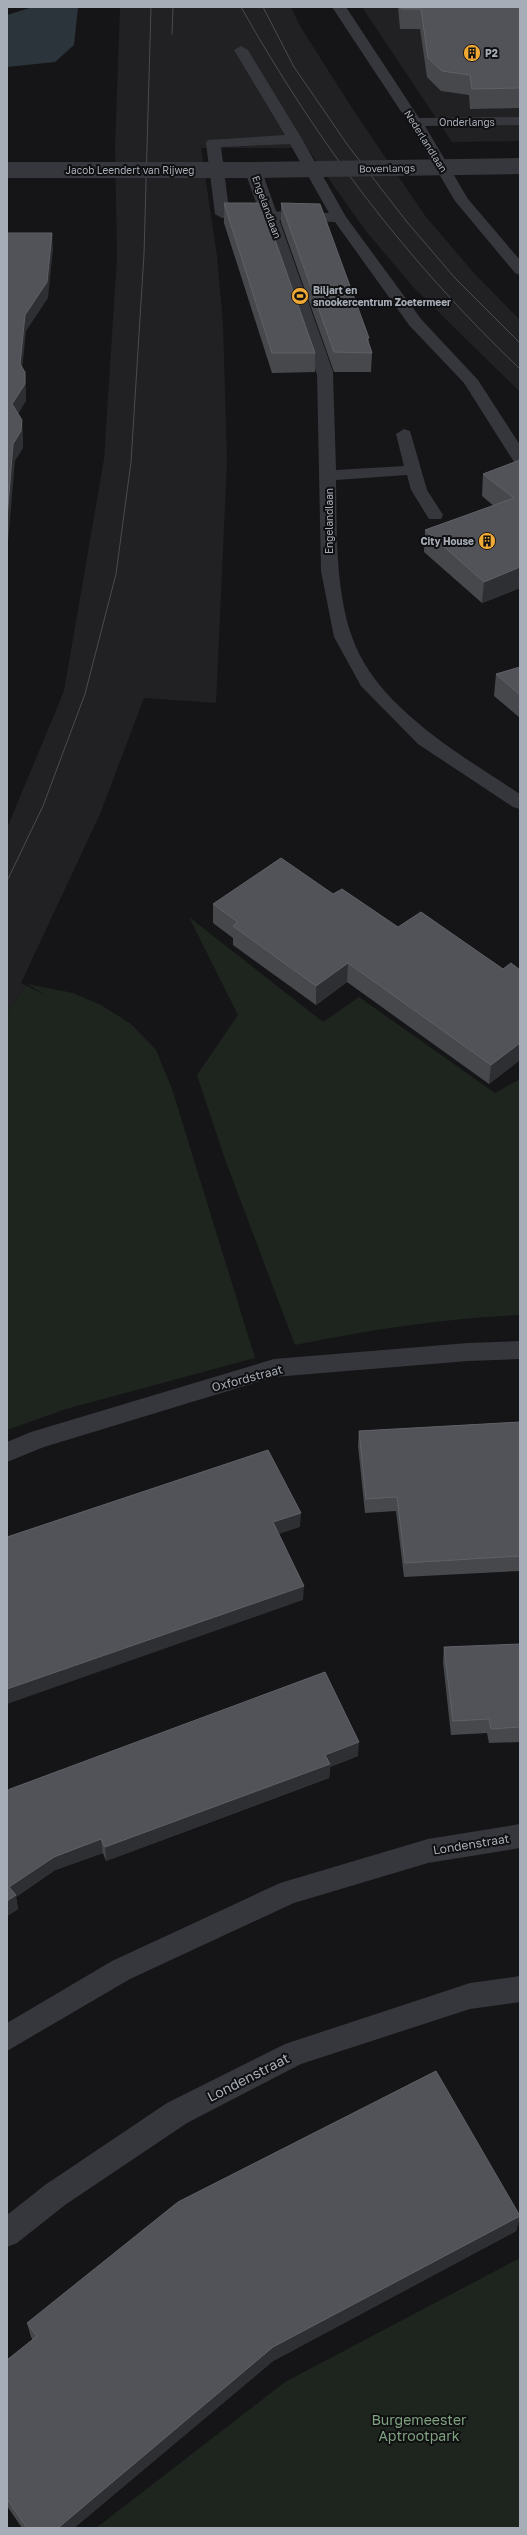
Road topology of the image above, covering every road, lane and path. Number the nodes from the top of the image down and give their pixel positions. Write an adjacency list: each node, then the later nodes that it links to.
1 (339, 7): 4 (street, Nederlandlaan)
2 (241, 50): 5 (street)
3 (520, 121): 4 (street, Onderlangs)
4 (415, 122): 10 (street, Nederlandlaan)
5 (295, 139): 9 (street); 9 (street)
6 (520, 166): 8 (street, Bovenlangs, bridge)
7 (7, 170): 8 (street, Jacob Leendert van Rijweg, bridge)
8 (253, 170): 14 (street, Engelandlaan, bridge)
9 (339, 218): 12 (street)
10 (520, 270)
11 (404, 434): 13 (street)
12 (520, 458)
13 (414, 470): 14 (street); 15 (street)
14 (329, 475): 16 (street, Engelandlaan)
15 (436, 516)
16 (520, 803)
17 (520, 1350): 18 (street, Oxfordstraat)
18 (7, 1452)
19 (520, 1836): 21 (street, Londenstraat)
20 (520, 1989): 22 (street, Londenstraat)
21 (7, 2038)
22 (7, 2233)

